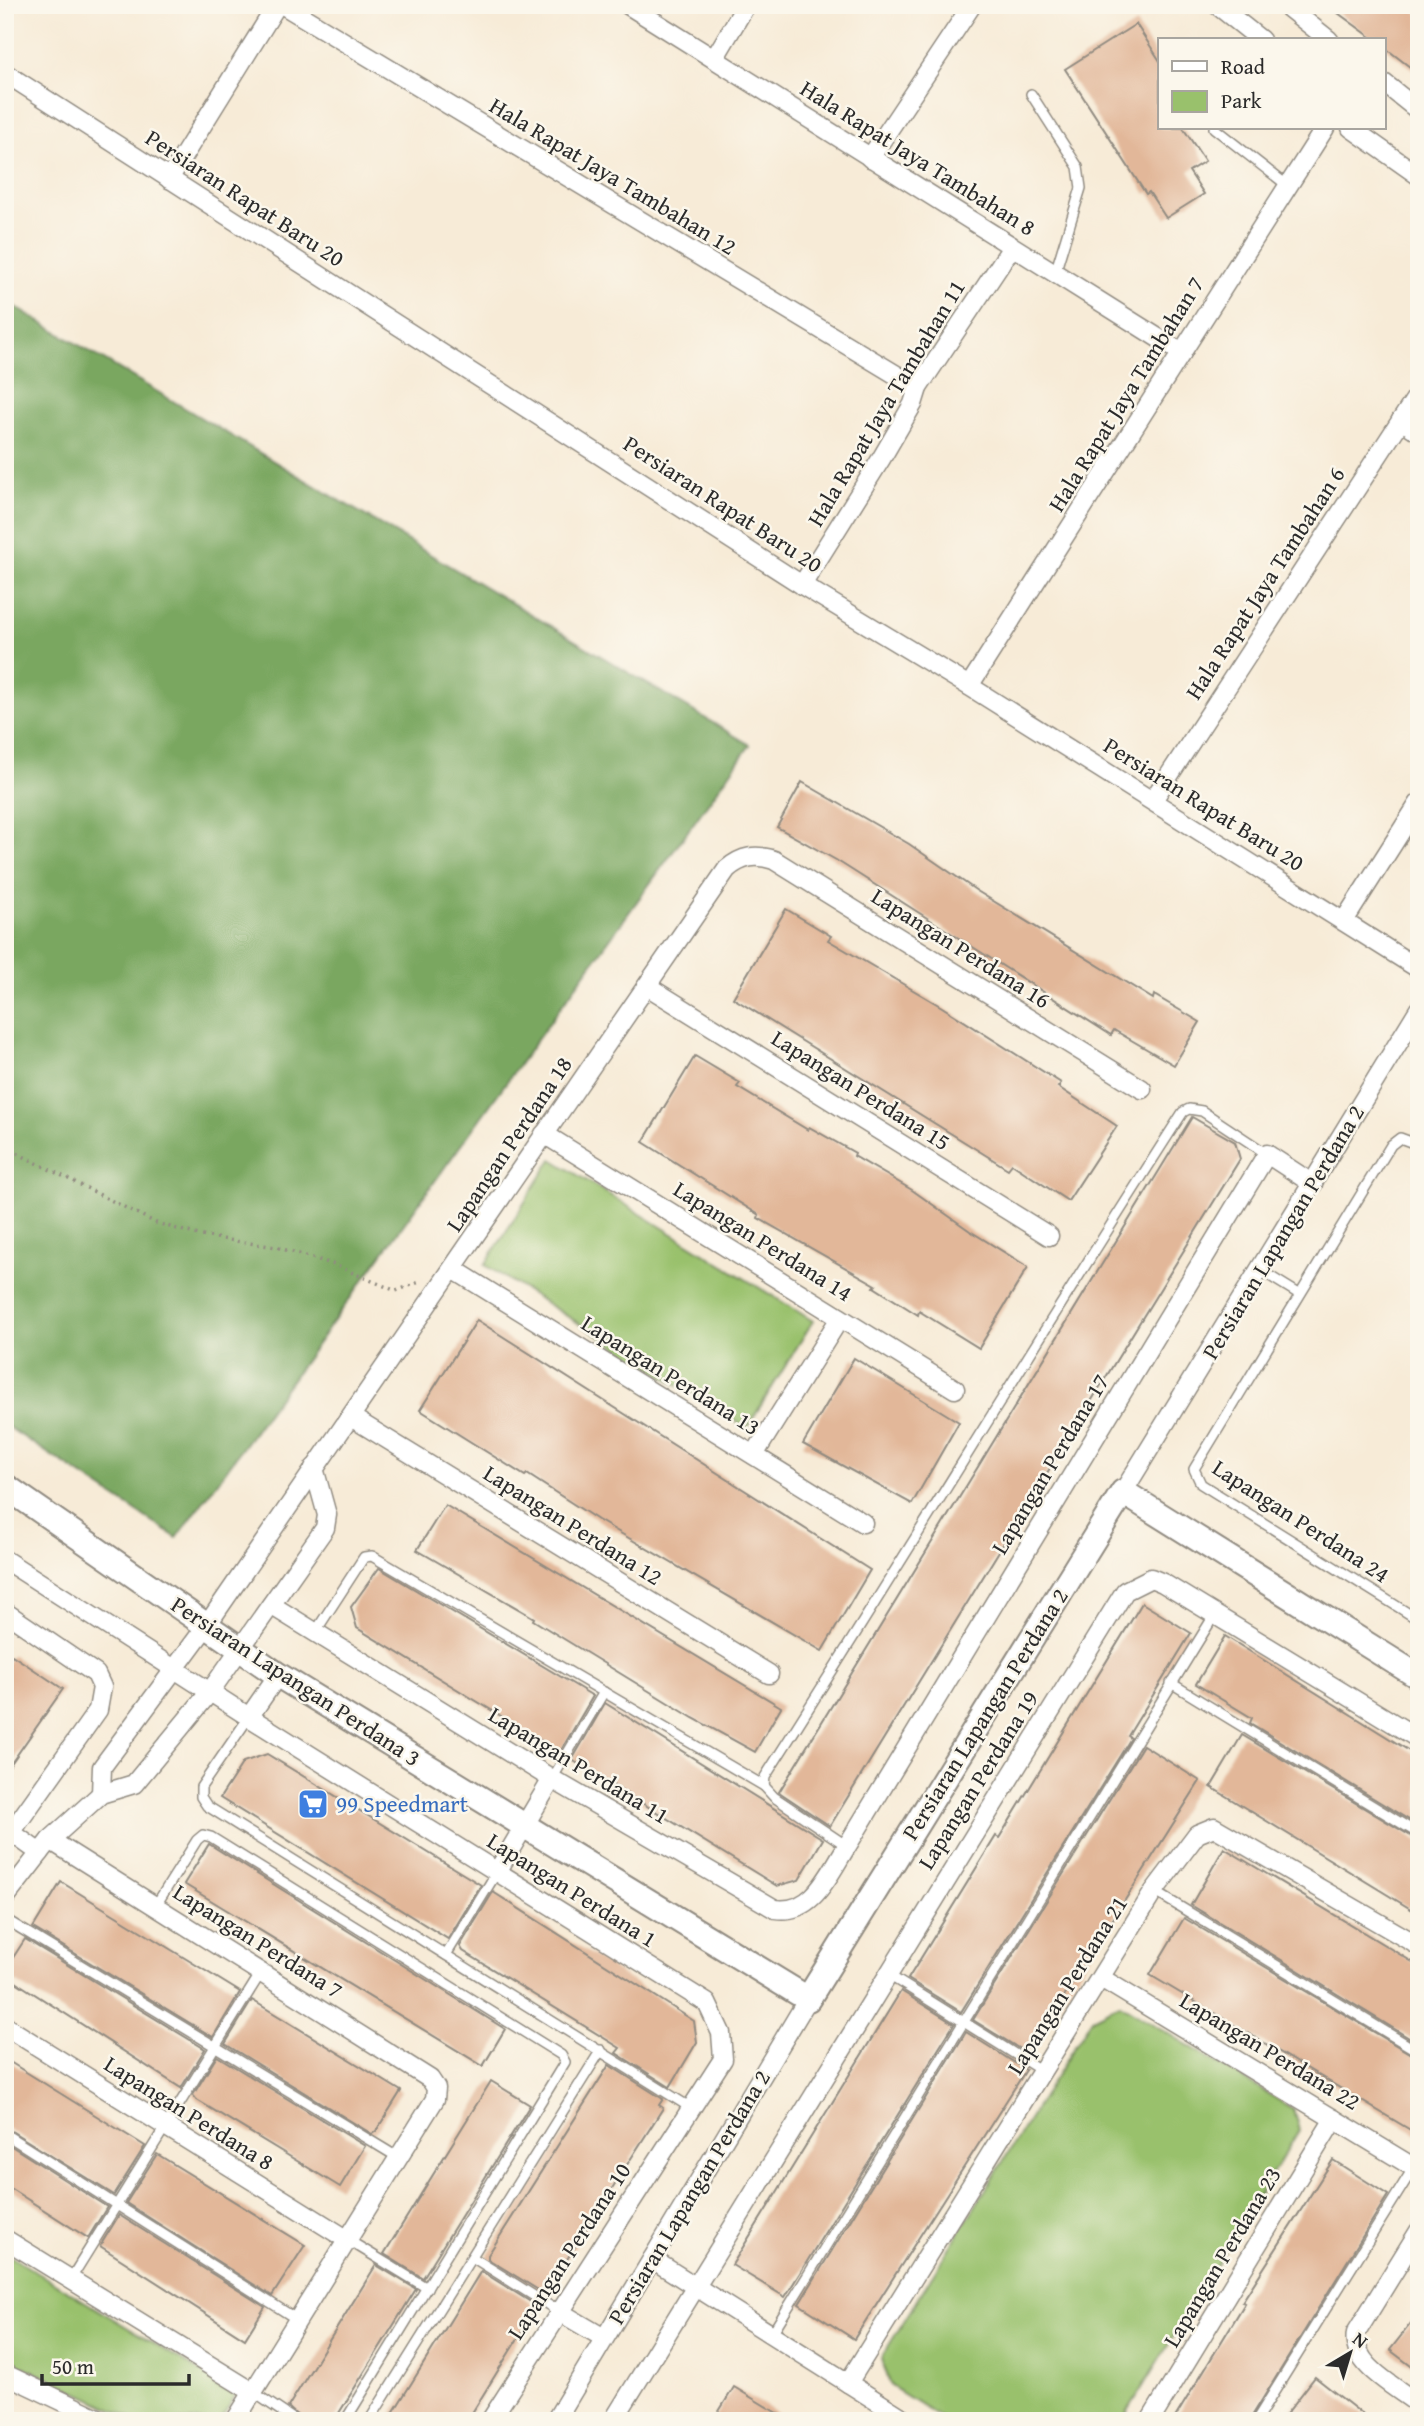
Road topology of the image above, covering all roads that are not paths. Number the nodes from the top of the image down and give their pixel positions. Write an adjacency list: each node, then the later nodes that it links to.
1 (277, 5): 20 (street)
2 (283, 5): 25 (street, Hala Rapat Jaya Tambahan 12)
3 (628, 5): 10 (street, Hala Rapat Jaya Tambahan 8)
4 (746, 5): 10 (street)
5 (972, 5): 18 (street)
6 (1217, 5): 8 (street)
7 (1285, 5): 9 (street)
8 (1258, 38)
9 (1326, 38)
10 (714, 59): 18 (street, Hala Rapat Jaya Tambahan 8)
11 (5, 73): 20 (street, Persiaran Rapat Baru 20)
12 (1386, 85): 14 (street)
13 (1031, 94): 23 (lane)
14 (1419, 111)
15 (1217, 130): 21 (lane)
16 (1324, 130): 21 (street, Hala Rapat Jaya Tambahan 7)
17 (1354, 130): 19 (street)
18 (870, 158): 22 (street, Hala Rapat Jaya Tambahan 8)
19 (1419, 176)
20 (169, 179): 29 (street, Persiaran Rapat Baru 20)
21 (1288, 186): 24 (street, Hala Rapat Jaya Tambahan 7)
22 (1012, 247): 23 (street, Hala Rapat Jaya Tambahan 8); 25 (street, Hala Rapat Jaya Tambahan 11)
23 (1055, 273): 24 (street, Hala Rapat Jaya Tambahan 8)
24 (1181, 353): 30 (street, Hala Rapat Jaya Tambahan 7)
25 (918, 388): 29 (street, Hala Rapat Jaya Tambahan 11)
26 (1419, 393): 27 (street, Hala Rapat Jaya Tambahan 6)
27 (1401, 420): 28 (street); 31 (street, Hala Rapat Jaya Tambahan 6)
28 (1419, 432)
29 (803, 585): 30 (street, Persiaran Rapat Baru 20)
30 (969, 686): 31 (street, Persiaran Rapat Baru 20)
31 (1153, 800): 34 (street, Persiaran Rapat Baru 20)
32 (1419, 803): 34 (street)
33 (751, 856): 36 (street, Lapangan Perdana 18); 38 (street, Lapangan Perdana 16)
34 (1344, 921): 35 (street, Persiaran Rapat Baru 20)
35 (1419, 969)
36 (647, 986): 39 (street, Lapangan Perdana 18); 43 (street, Lapangan Perdana 15)
37 (1419, 1009): 42 (street, Persiaran Lapangan Perdana 2)
38 (1142, 1089)
39 (544, 1134): 44 (street, Lapangan Perdana 18); 47 (street, Lapangan Perdana 14)
40 (1419, 1145): 46 (lane, Lapangan Perdana 24)
41 (1267, 1154): 42 (street); 73 (lane); 79 (street, Lapangan Perdana 17)
42 (1313, 1184): 45 (street, Persiaran Lapangan Perdana 2)
43 (1049, 1236)
44 (453, 1269): 49 (street, Lapangan Perdana 18); 50 (street, Lapangan Perdana 13)
45 (1260, 1270): 46 (lane); 53 (street, Persiaran Lapangan Perdana 2)
46 (1300, 1294): 59 (lane, Lapangan Perdana 24)
47 (840, 1318): 48 (street, Lapangan Perdana 14); 50 (street)
48 (956, 1389)
49 (351, 1416): 51 (street, Lapangan Perdana 18); 64 (street, Lapangan Perdana 12)
50 (754, 1455): 54 (street, Lapangan Perdana 13)
51 (314, 1468): 56 (street); 60 (street, Lapangan Perdana 18)
52 (5, 1486): 60 (street, Persiaran Lapangan Perdana 3)
53 (1123, 1492): 66 (street); 90 (street, Persiaran Lapangan Perdana 2)
54 (863, 1524)
55 (5, 1560): 63 (street, Lapangan Perdana 1)
56 (271, 1605): 61 (street, Lapangan Perdana 11); 62 (street)
57 (5, 1612): 76 (street)
58 (1215, 1614): 67 (lane); 71 (street, Lapangan Perdana 19); 88 (street, Lapangan Perdana 19)
59 (1419, 1620)
60 (207, 1625): 62 (street, Persiaran Lapangan Perdana 3); 63 (street, Lapangan Perdana 18)
61 (314, 1634): 68 (lane); 72 (street, Lapangan Perdana 11)
62 (240, 1649): 65 (street, Persiaran Lapangan Perdana 3); 69 (street)
63 (175, 1671): 69 (street, Lapangan Perdana 1); 74 (street, Lapangan Perdana 18)
64 (769, 1674)
65 (278, 1675): 70 (street); 75 (street, Persiaran Lapangan Perdana 3)
66 (1419, 1677)
67 (1171, 1683): 77 (lane); 91 (lane)
68 (604, 1692): 72 (lane); 73 (lane)
69 (209, 1693): 70 (street, Lapangan Perdana 1); 74 (street)
70 (249, 1717): 80 (street, Lapangan Perdana 1); 86 (lane)
71 (1419, 1739)
72 (552, 1779): 75 (street); 79 (street, Lapangan Perdana 11)
73 (764, 1786): 79 (lane)
74 (101, 1794): 78 (street)
75 (525, 1827): 80 (street); 90 (street, Persiaran Lapangan Perdana 3)
76 (7, 1834): 78 (street, Lapangan Perdana 7)
77 (1419, 1834)
78 (45, 1846): 82 (street); 83 (street, Lapangan Perdana 7)
79 (847, 1846)
80 (497, 1871): 86 (lane); 97 (street, Lapangan Perdana 1)
81 (1154, 1891): 85 (street, Lapangan Perdana 21); 89 (street, Lapangan Perdana 21); 95 (lane)
82 (5, 1898)
83 (156, 1905): 87 (street, Lapangan Perdana 7); 111 (lane)
84 (5, 1919): 93 (lane)
85 (1419, 1946)
86 (446, 1955): 94 (lane)
87 (262, 1971): 93 (lane); 101 (street, Lapangan Perdana 7)
88 (887, 1974): 91 (lane); 110 (street, Lapangan Perdana 19)
89 (1101, 1978): 96 (street, Lapangan Perdana 21); 98 (street, Lapangan Perdana 22)
90 (808, 1999): 108 (street, Persiaran Lapangan Perdana 2)
91 (964, 2022): 96 (lane); 114 (lane)
92 (5, 2026): 99 (street, Lapangan Perdana 8)
93 (216, 2046): 99 (lane); 101 (lane)
94 (601, 2050): 97 (lane); 107 (lane)
95 (1419, 2052)
96 (1042, 2071): 117 (street, Lapangan Perdana 21)
97 (691, 2108): 112 (street, Lapangan Perdana 10)
98 (1335, 2119): 102 (street, Lapangan Perdana 22); 129 (street, Lapangan Perdana 23)
99 (166, 2128): 103 (lane); 106 (street, Lapangan Perdana 8)
100 (5, 2134): 103 (lane)
101 (398, 2158): 106 (street)
102 (1416, 2163): 130 (lane)
103 (117, 2205): 109 (lane); 113 (lane)
104 (1419, 2231): 119 (street)
105 (5, 2239): 109 (street)
106 (348, 2240): 111 (lane); 113 (street)
107 (472, 2257): 112 (lane); 124 (lane)
108 (652, 2259): 110 (street); 115 (street, Persiaran Lapangan Perdana 2)
109 (70, 2280): 118 (street)
110 (695, 2287): 114 (street); 127 (street, Lapangan Perdana 19)
111 (426, 2288): 123 (lane)
112 (558, 2311): 115 (street); 125 (street, Lapangan Perdana 10)
113 (299, 2321): 118 (street)
114 (771, 2335): 117 (street)
115 (604, 2339): 126 (street, Persiaran Lapangan Perdana 2)
116 (5, 2374): 120 (street)
117 (848, 2383): 128 (street)
118 (253, 2392): 121 (street); 122 (lane)
119 (1419, 2405)
120 (104, 2421)
121 (234, 2421)
122 (296, 2421)
123 (345, 2421)
124 (369, 2421)
125 (491, 2421)
126 (555, 2421)
127 (613, 2421)
128 (908, 2421)
129 (1150, 2421)
130 (1256, 2421)

